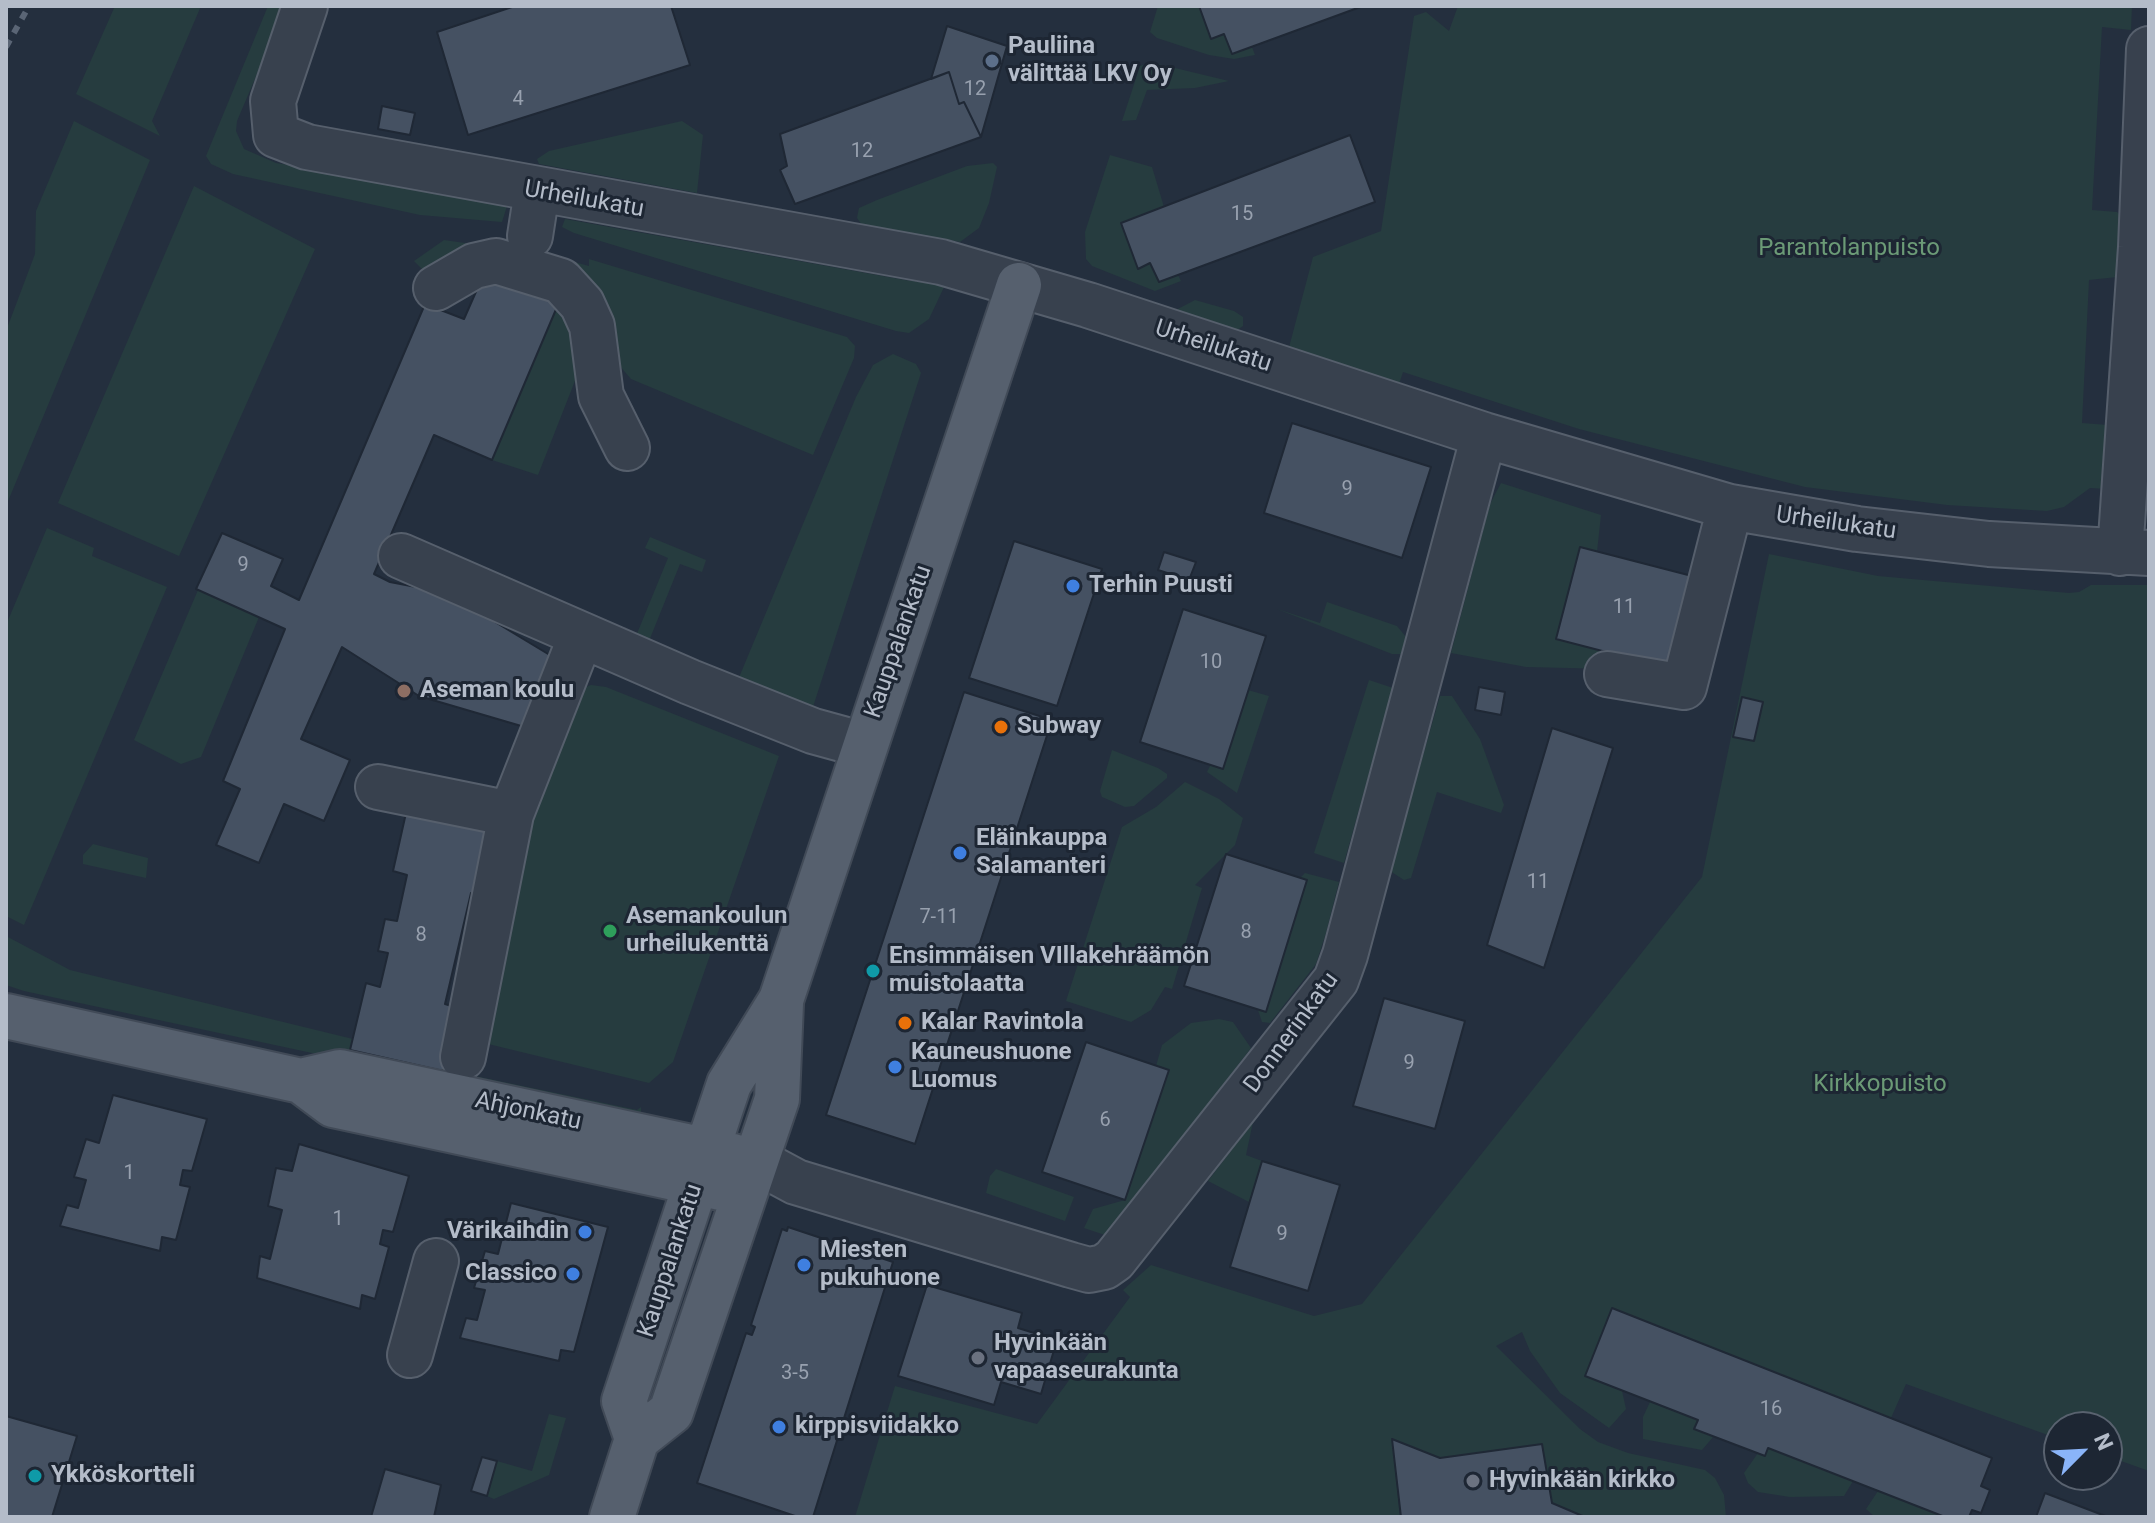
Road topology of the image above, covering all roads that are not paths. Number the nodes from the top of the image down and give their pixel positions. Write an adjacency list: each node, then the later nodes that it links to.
1 (305, 6): 3 (street, Urheilukatu)
2 (2149, 49): 10 (street)
3 (537, 191): 4 (street); 5 (street, Urheilukatu)
4 (530, 236)
5 (1019, 285): 7 (street, Urheilukatu); 14 (main road, Kauppalankatu)
6 (436, 288): 8 (street)
7 (1484, 435): 9 (street, Urheilukatu); 21 (street, Donnerinkatu)
8 (627, 448)
9 (1730, 507): 10 (street, Urheilukatu); 13 (street)
10 (2134, 553)
11 (401, 556): 12 (street)
12 (568, 631): 14 (street); 16 (street)
13 (1607, 674)
14 (864, 745): 17 (main road, Kauppalankatu)
15 (378, 787): 16 (street)
16 (511, 814): 19 (street)
17 (781, 1000): 20 (main road, Kauppalankatu); 21 (main road, Kauppalankatu)
18 (6, 1016): 20 (main road, Ahjonkatu)
19 (463, 1057)
20 (701, 1167): 21 (main road, Ahjonkatu); 24 (main road, Kauppalankatu)
21 (761, 1177): 24 (main road, Kauppalankatu)
22 (436, 1261): 23 (street)
23 (410, 1355)
24 (637, 1439): 25 (main road)
25 (612, 1517)

